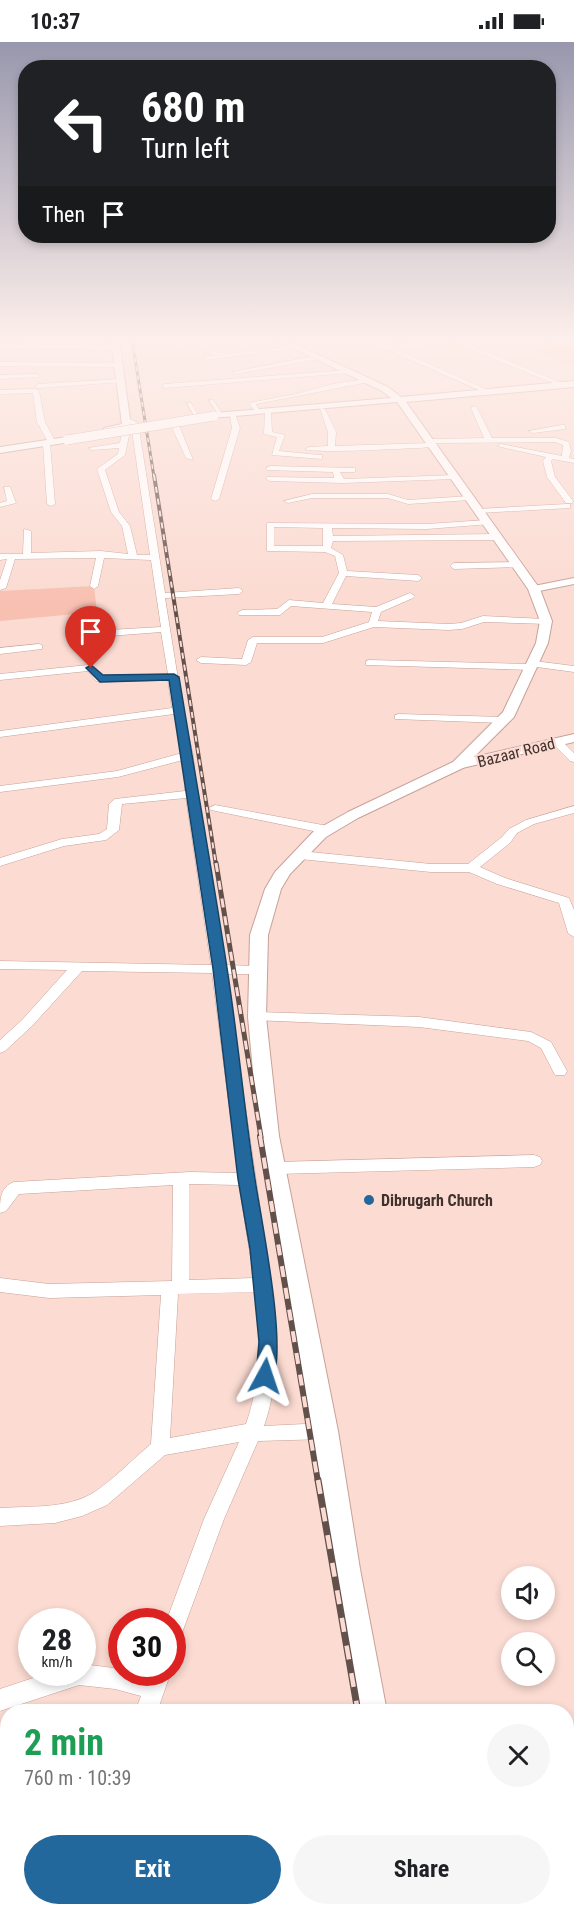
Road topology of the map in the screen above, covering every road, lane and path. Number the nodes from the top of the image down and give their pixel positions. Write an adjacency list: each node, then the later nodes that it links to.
1 (43, 427): 14 (street)
2 (108, 427): 14 (street)
3 (126, 427): 16 (street)
4 (135, 427): 50 (street)
5 (140, 427): 14 (main road, bridge)
6 (176, 427): 22 (street)
7 (235, 427): 34 (street)
8 (268, 427): 26 (street)
9 (330, 427): 20 (street)
10 (421, 427): 15 (main road)
11 (483, 427): 13 (street)
12 (559, 427): 13 (street)
13 (488, 438): 15 (street); 21 (street); 23 (street)
14 (49, 442): 18 (main road); 36 (street)
15 (433, 443): 20 (street); 29 (main road)
16 (124, 445): 17 (street); 49 (street)
17 (92, 448)
18 (0, 449)
19 (309, 449): 20 (street)
20 (331, 449)
21 (550, 456): 23 (street); 38 (street)
22 (190, 458)
23 (565, 459): 24 (street)
24 (574, 461)
25 (270, 468): 26 (street)
26 (320, 470): 27 (street)
27 (336, 470): 28 (street); 31 (street)
28 (352, 470)
29 (455, 477): 31 (street); 33 (main road)
30 (270, 479): 31 (street)
31 (343, 481)
32 (7, 489): 37 (street)
33 (470, 498): 35 (street); 38 (main road)
34 (215, 499)
35 (288, 501)
36 (51, 504)
37 (0, 505)
38 (479, 511): 39 (main road)
39 (487, 522): 40 (street); 42 (main road)
40 (327, 525): 43 (street); 44 (street)
41 (27, 531): 47 (street)
42 (497, 537): 43 (street); 52 (main road)
43 (329, 539): 44 (street)
44 (327, 549): 53 (street)
45 (102, 554): 47 (street); 49 (street); 56 (street)
46 (12, 556): 47 (street); 48 (street); 57 (street)
47 (27, 556)
48 (0, 557)
49 (133, 557): 50 (street)
50 (155, 558): 60 (street)
51 (454, 566): 52 (street)
52 (518, 566): 58 (main road)
53 (343, 573): 54 (street); 62 (street)
54 (418, 578)
55 (574, 581): 58 (street)
56 (94, 586)
57 (3, 588)
58 (534, 589): 65 (main road)
59 (239, 591): 60 (street)
60 (161, 596): 67 (street)
61 (410, 596): 63 (street)
62 (326, 606): 63 (street); 64 (street)
63 (377, 610): 66 (street)
64 (242, 613)
65 (545, 622): 66 (street); 73 (main road)
66 (373, 624): 71 (street)
67 (167, 629): 68 (street); 76 (street)
68 (109, 633)
69 (39, 647): 70 (street)
70 (0, 651)
71 (201, 660)
72 (369, 663): 73 (street)
73 (533, 665): 74 (street); 79 (main road)
74 (574, 669)
75 (0, 677): 76 (street)
76 (174, 677): 77 (street)
77 (178, 711): 80 (street); 83 (street)
78 (399, 717): 79 (street)
79 (503, 720): 85 (main road)
80 (0, 734)
81 (574, 738): 82 (street, Bazaar Road)
82 (556, 742): 84 (street); 85 (street, Bazaar Road)
83 (188, 755): 86 (street); 87 (street)
84 (574, 759)
85 (458, 765): 90 (main road)
86 (0, 789)
87 (191, 794): 92 (street); 97 (street)
88 (215, 808): 90 (street)
89 (574, 809): 93 (street)
90 (328, 830): 91 (main road)
91 (300, 855): 93 (street); 98 (main road)
92 (0, 862)
93 (471, 868): 94 (street)
94 (574, 933)
95 (0, 965): 96 (street)
96 (78, 967): 97 (street); 100 (street)
97 (220, 969): 98 (street); 105 (street)
98 (257, 970): 99 (main road)
99 (257, 1017): 101 (street); 103 (main road)
100 (0, 1048)
101 (560, 1071)
102 (534, 1161): 103 (street)
103 (277, 1168): 111 (main road)
104 (181, 1179): 105 (street); 106 (street); 109 (street)
105 (246, 1179): 108 (street)
106 (0, 1207)
107 (0, 1285): 109 (street)
108 (263, 1285): 109 (street); 110 (street)
109 (175, 1287): 112 (street)
110 (252, 1431): 111 (street); 112 (street); 114 (street)
111 (325, 1431): 119 (main road)
112 (160, 1448): 113 (street)
113 (0, 1517)
114 (181, 1608)
115 (108, 1677): 117 (street)
116 (155, 1686): 118 (street)
117 (0, 1700)
118 (149, 1704)
119 (371, 1704)

